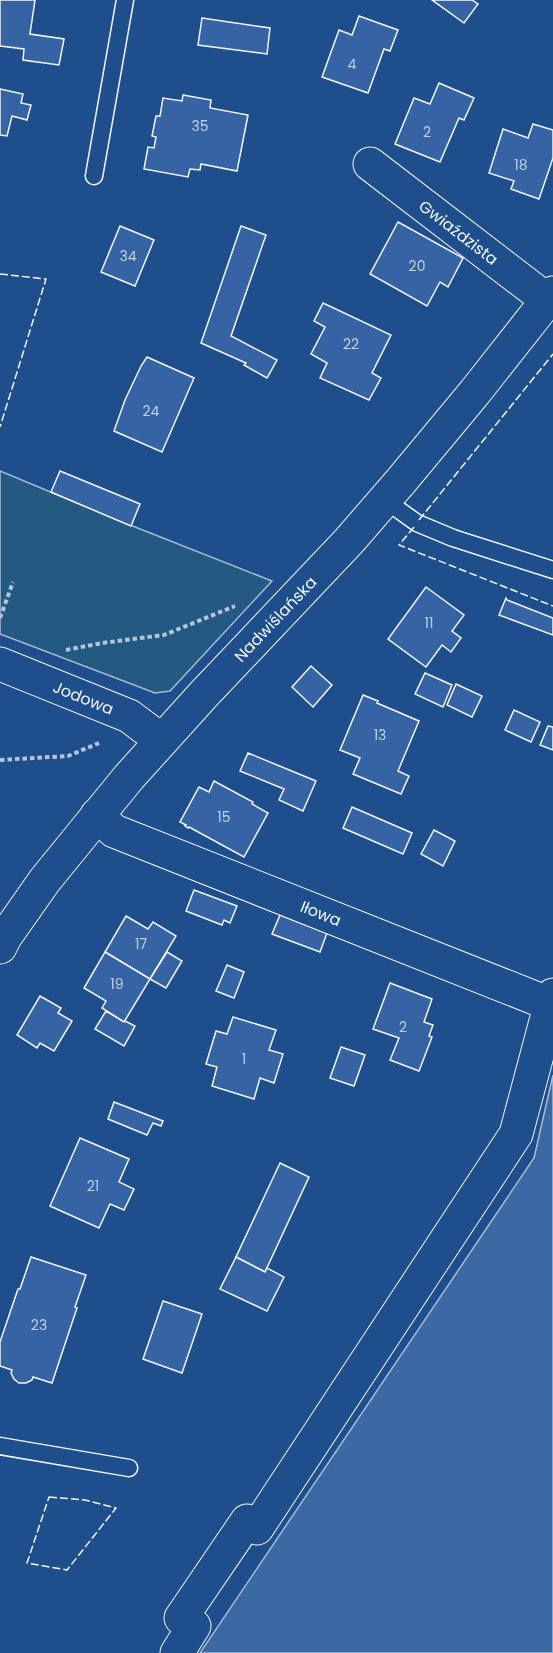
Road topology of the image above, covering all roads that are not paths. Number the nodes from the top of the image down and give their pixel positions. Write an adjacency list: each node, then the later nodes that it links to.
1 (125, 0): 3 (lane)
2 (370, 164): 4 (street, Gwiaździsta)
3 (94, 176)
4 (550, 297): 5 (street, Nadwiślańska)
5 (385, 500): 6 (lane); 8 (street, Nadwiślańska)
6 (553, 570)
7 (0, 664): 8 (street, Jodowa)
8 (161, 740): 9 (street, Nadwiślańska)
9 (97, 815): 10 (street, Nadwiślańska); 11 (street, Iłowa)
10 (0, 947)
11 (551, 1000): 14 (street)
12 (0, 1446): 13 (lane)
13 (129, 1468)
14 (177, 1653)

